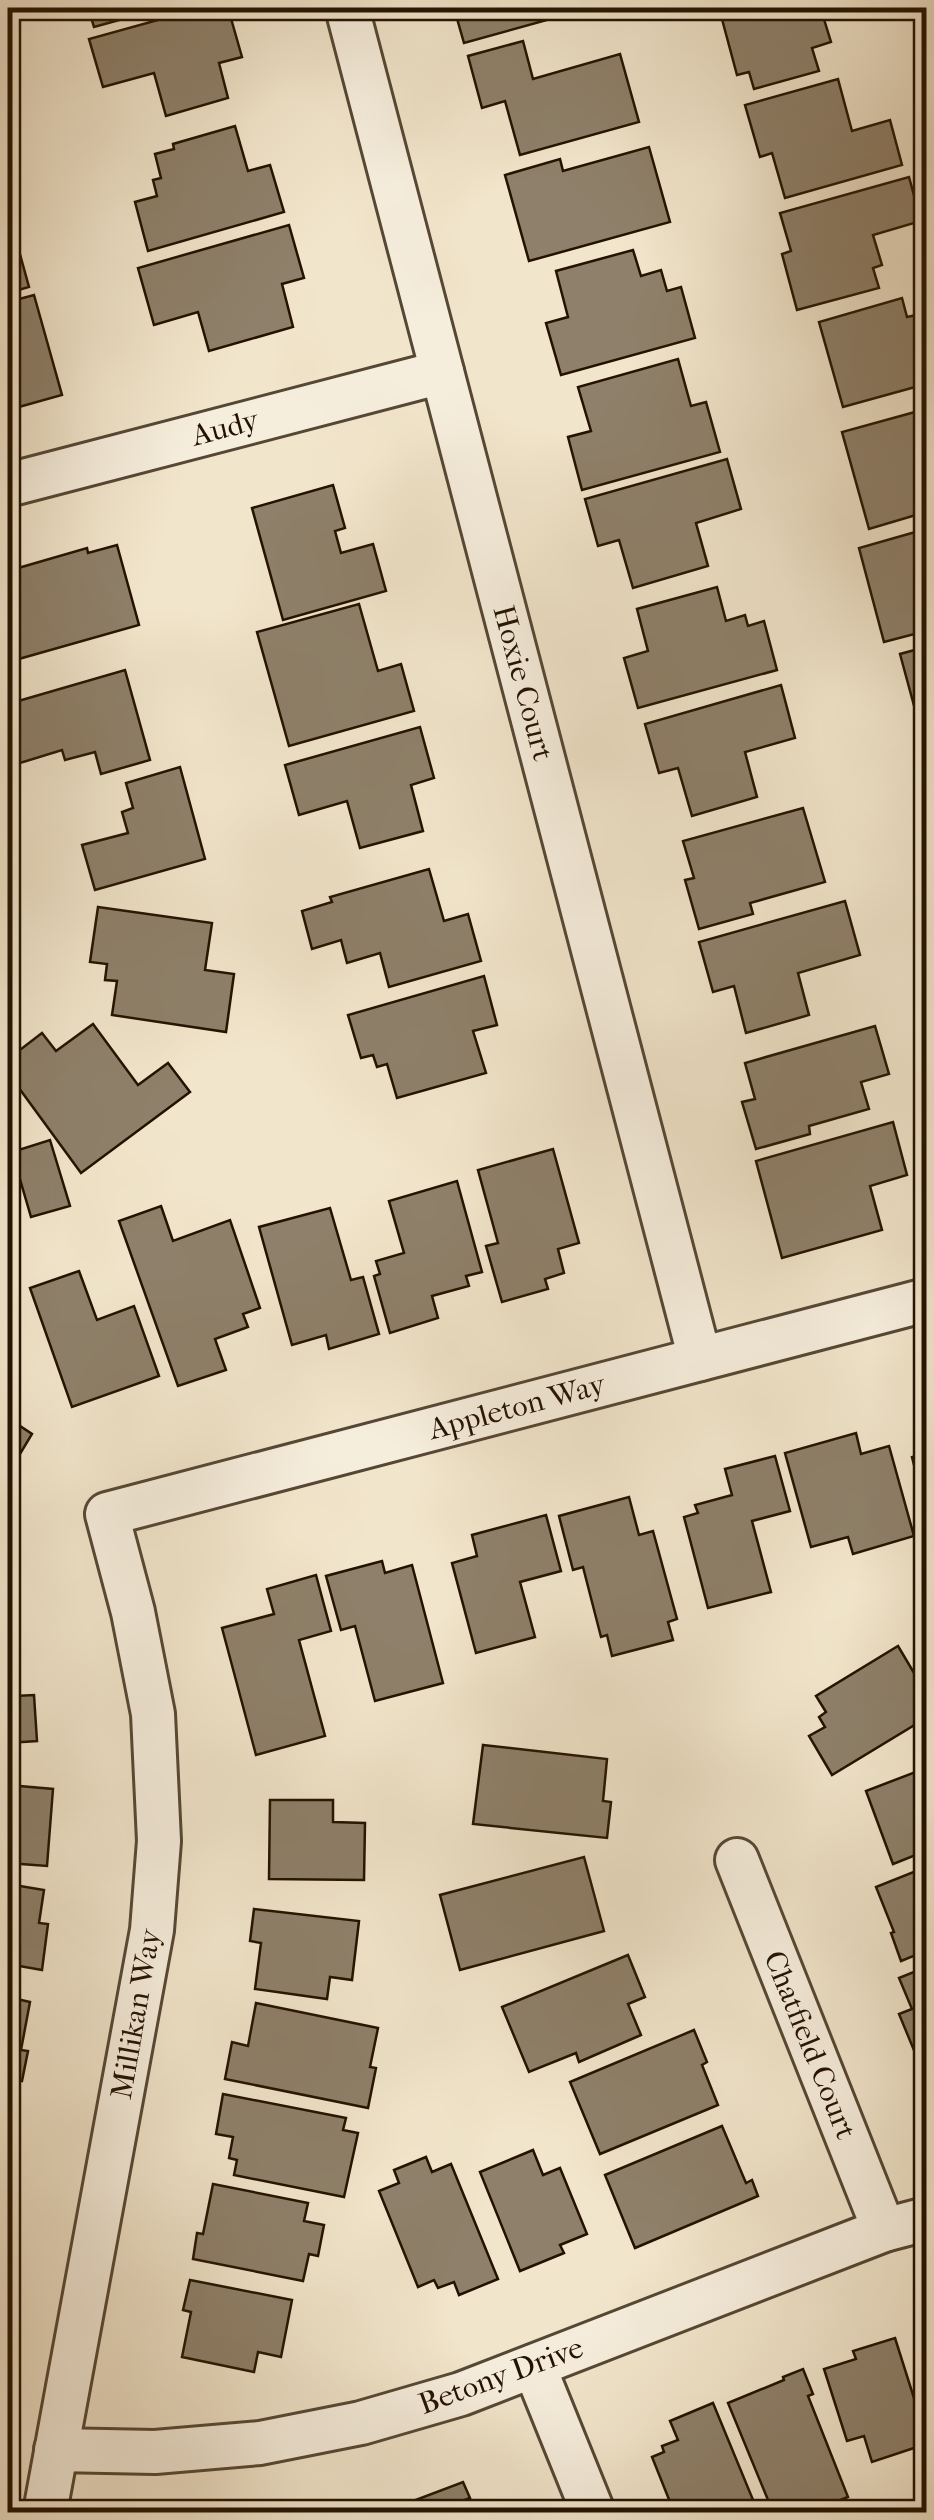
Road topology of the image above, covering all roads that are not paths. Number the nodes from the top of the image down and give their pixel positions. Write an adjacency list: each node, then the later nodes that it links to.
1 (346, 8): 2 (street, Hoxie Court)
2 (442, 372): 3 (street, Audy); 5 (street, Hoxie Court)
3 (8, 485)
4 (926, 1300): 5 (street, Appleton Way)
5 (700, 1359): 6 (street, Appleton Way)
6 (107, 1514): 11 (street, Millikan Way)
7 (737, 1860): 9 (street, Chatfield Court)
8 (926, 2219): 9 (street, Betony Drive)
9 (884, 2230): 10 (street, Betony Drive)
10 (534, 2366): 11 (street, Betony Drive); 13 (street)
11 (56, 2450): 12 (street, Millikan Way)
12 (45, 2512)
13 (593, 2512)

